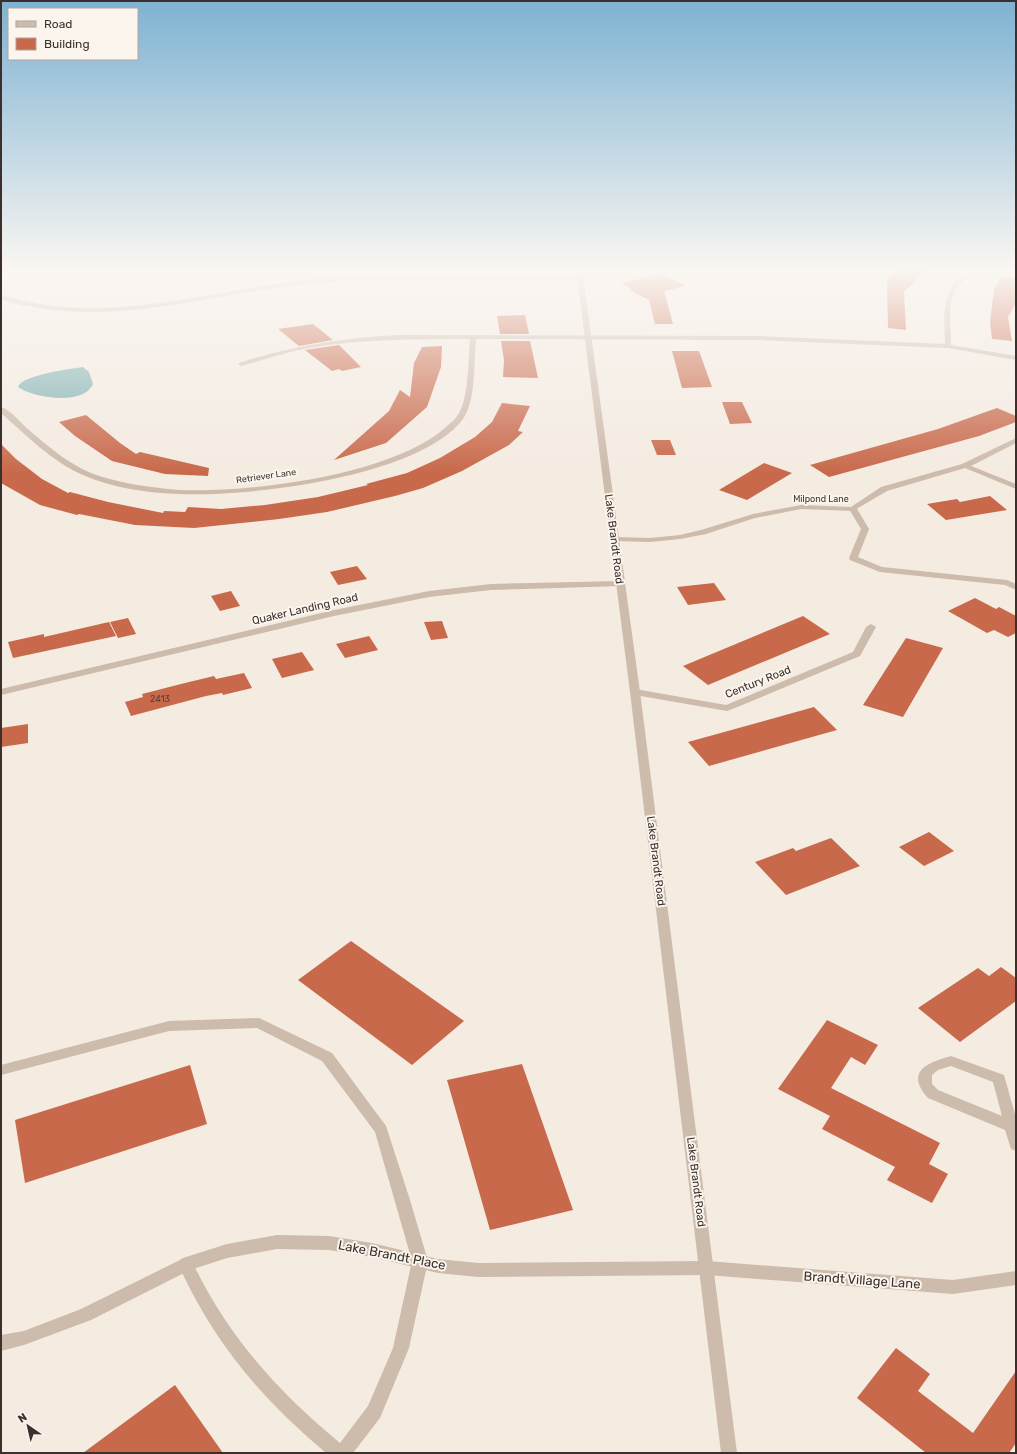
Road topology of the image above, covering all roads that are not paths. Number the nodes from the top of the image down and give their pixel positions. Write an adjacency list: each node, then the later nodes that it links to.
1 (948, 337): 4 (street)
2 (473, 338): 3 (street); 6 (street); 7 (street, Retriever Lane)
3 (586, 338): 4 (street); 12 (street, Lake Brandt Road)
4 (948, 346): 5 (street)
5 (1016, 358)
6 (241, 364)
7 (1, 409)
8 (1016, 440): 9 (street, Milpond Lane)
9 (965, 466): 10 (street); 11 (street, Milpond Lane)
10 (1016, 487)
11 (853, 509): 12 (street, Milpond Lane); 14 (street)
12 (615, 539): 13 (street, Lake Brandt Road)
13 (620, 584): 16 (street, Quaker Landing Road); 17 (street, Lake Brandt Road)
14 (1016, 588)
15 (871, 627): 17 (street, Century Road)
16 (1, 692)
17 (635, 692): 23 (street, Lake Brandt Road)
18 (1, 1070): 21 (street)
19 (1011, 1126): 19 (street); 20 (street)
20 (1016, 1145)
21 (420, 1261): 22 (street, Lake Brandt Place); 23 (street, Lake Brandt Place); 27 (street)
22 (186, 1264): 25 (street, Lake Brandt Place); 26 (street)
23 (707, 1268): 24 (street, Brandt Village Lane); 28 (street, Lake Brandt Road)
24 (1016, 1278)
25 (1, 1343)
26 (339, 1453)
27 (342, 1453)
28 (729, 1453)

